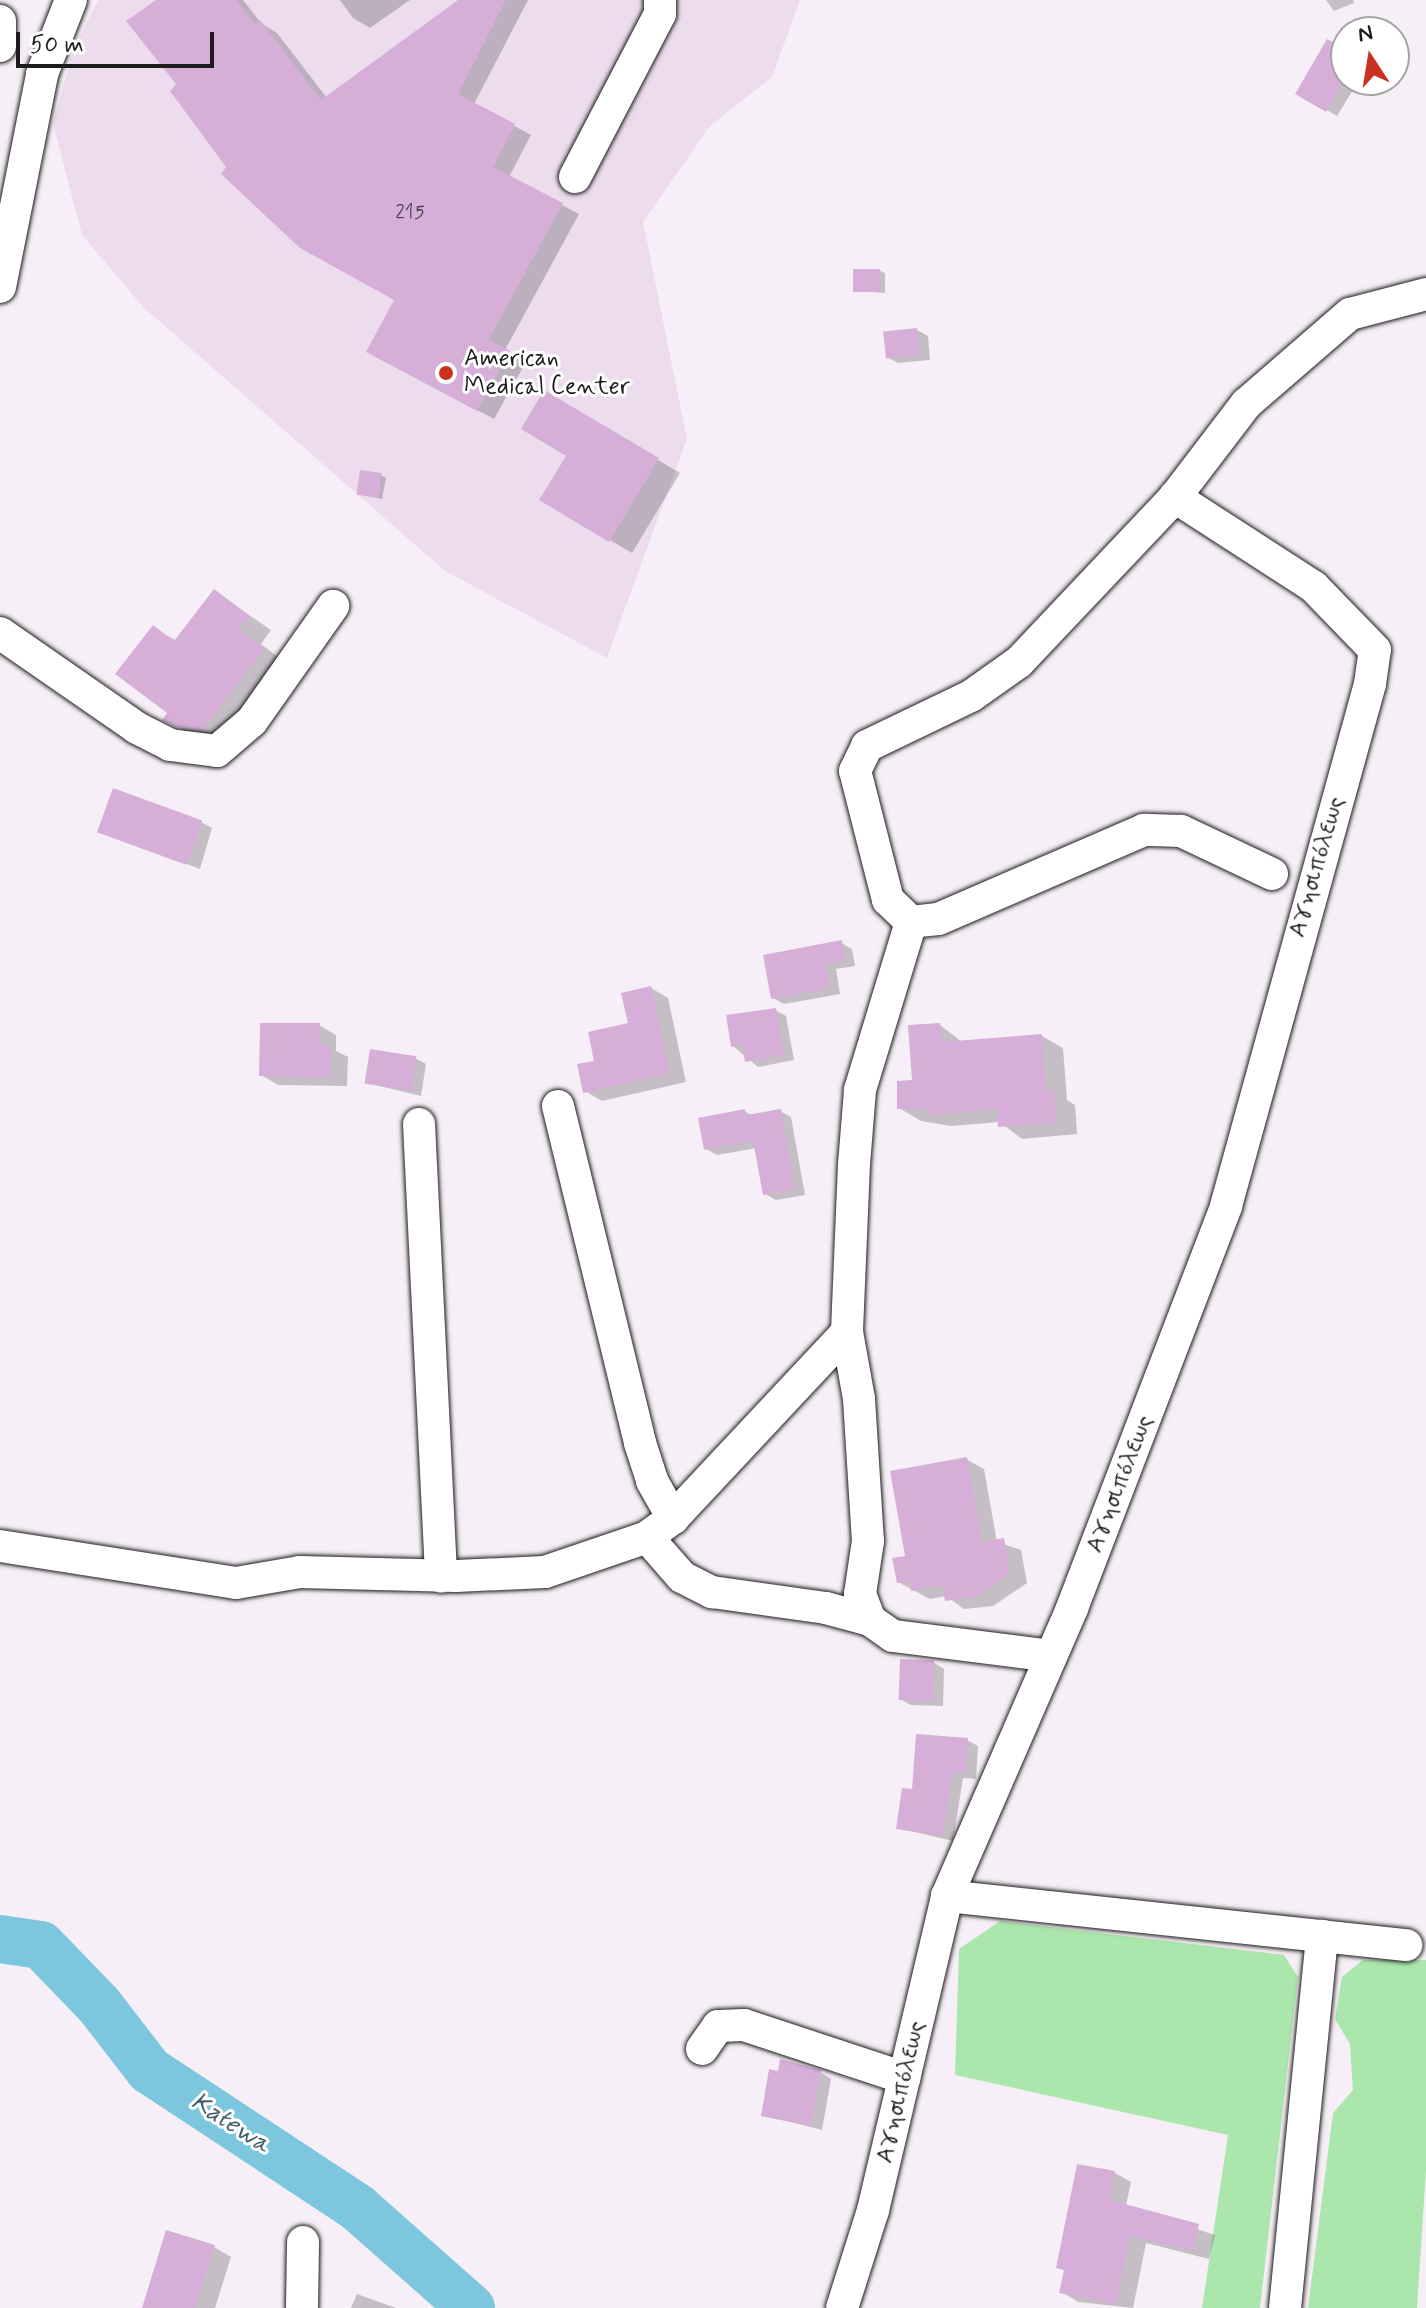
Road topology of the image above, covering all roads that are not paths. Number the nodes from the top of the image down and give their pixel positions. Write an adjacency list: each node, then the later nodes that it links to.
1 (71, 0): 6 (street)
2 (660, 0): 5 (street)
3 (0, 21): 4 (street)
4 (0, 46)
5 (575, 177)
6 (0, 287)
7 (1426, 294): 8 (street)
8 (1175, 497): 12 (street); 21 (street, Αγησιπόλεως)
9 (333, 606): 10 (street)
10 (0, 633)
11 (1272, 874): 12 (street)
12 (911, 922): 15 (street)
13 (558, 1106): 16 (street)
14 (419, 1124): 19 (street)
15 (847, 1332): 16 (street); 20 (street)
16 (673, 1518): 17 (street)
17 (647, 1537): 19 (street); 20 (street)
18 (0, 1546): 19 (street)
19 (441, 1576)
20 (870, 1620): 21 (street)
21 (1051, 1656): 22 (street, Αγησιπόλεως)
22 (947, 1896): 23 (street); 26 (street, Αγησιπόλεως)
23 (1322, 1936): 24 (street); 30 (street)
24 (1406, 1945)
25 (702, 2049): 26 (street)
26 (904, 2078): 29 (street, Αγησιπόλεως)
27 (303, 2242): 28 (street)
28 (302, 2308)
29 (842, 2308)
30 (1285, 2308)

